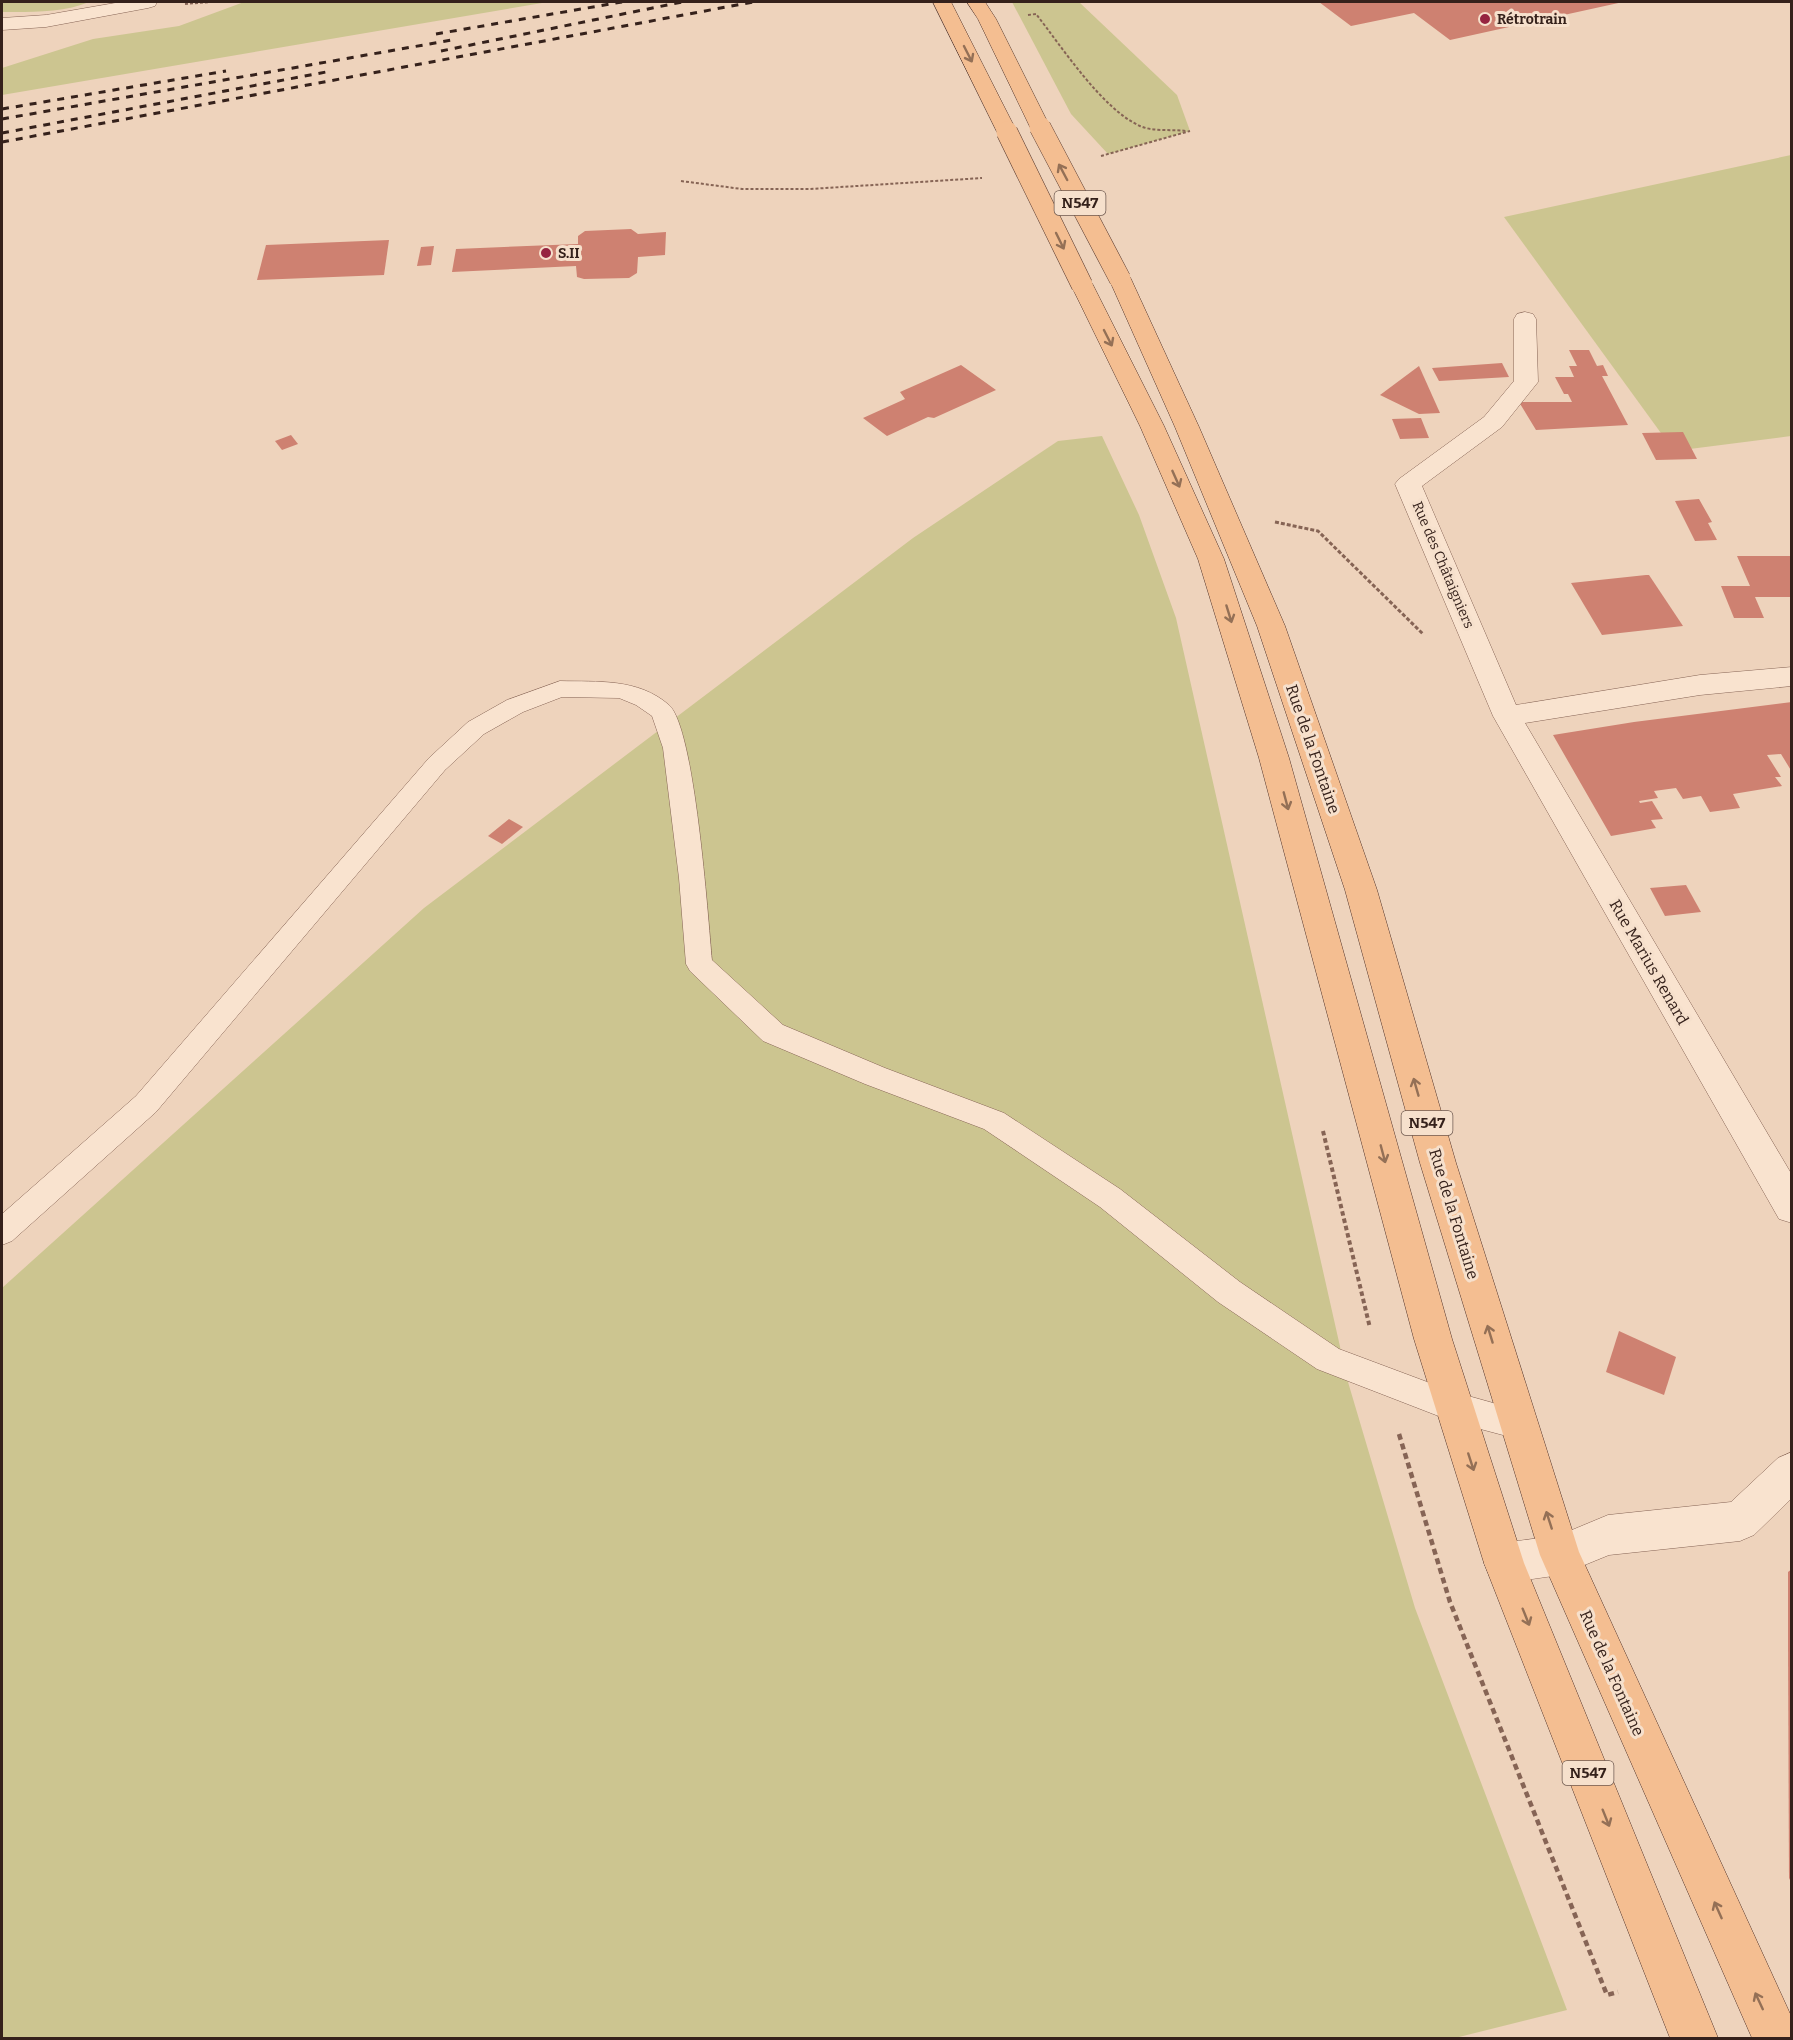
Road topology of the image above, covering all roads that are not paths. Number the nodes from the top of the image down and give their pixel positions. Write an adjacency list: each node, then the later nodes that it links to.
1 (148, 2): 4 (street)
2 (942, 2): 11 (main road, N547, one-way to 11, bridge)
3 (976, 2): 12 (main road, Rue de la Fontaine / N547, one-way to 3, bridge)
4 (117, 5): 5 (street)
5 (2, 24)
6 (1525, 319): 8 (street, Rue des Châtaigniers)
7 (1791, 676): 8 (street)
8 (1507, 716): 9 (street, Rue Marius Renard)
9 (1791, 1208)
10 (2, 1232): 11 (lane)
11 (1454, 1407): 12 (lane); 15 (main road, N547, one-way to 15)
12 (1518, 1424): 14 (main road, Rue de la Fontaine / N547, one-way to 12)
13 (1791, 1471): 14 (street)
14 (1560, 1555): 15 (street); 17 (main road, Rue de la Fontaine / N547, one-way to 14)
15 (1504, 1563): 16 (main road, N547, one-way to 16)
16 (1694, 2038)
17 (1776, 2038)

